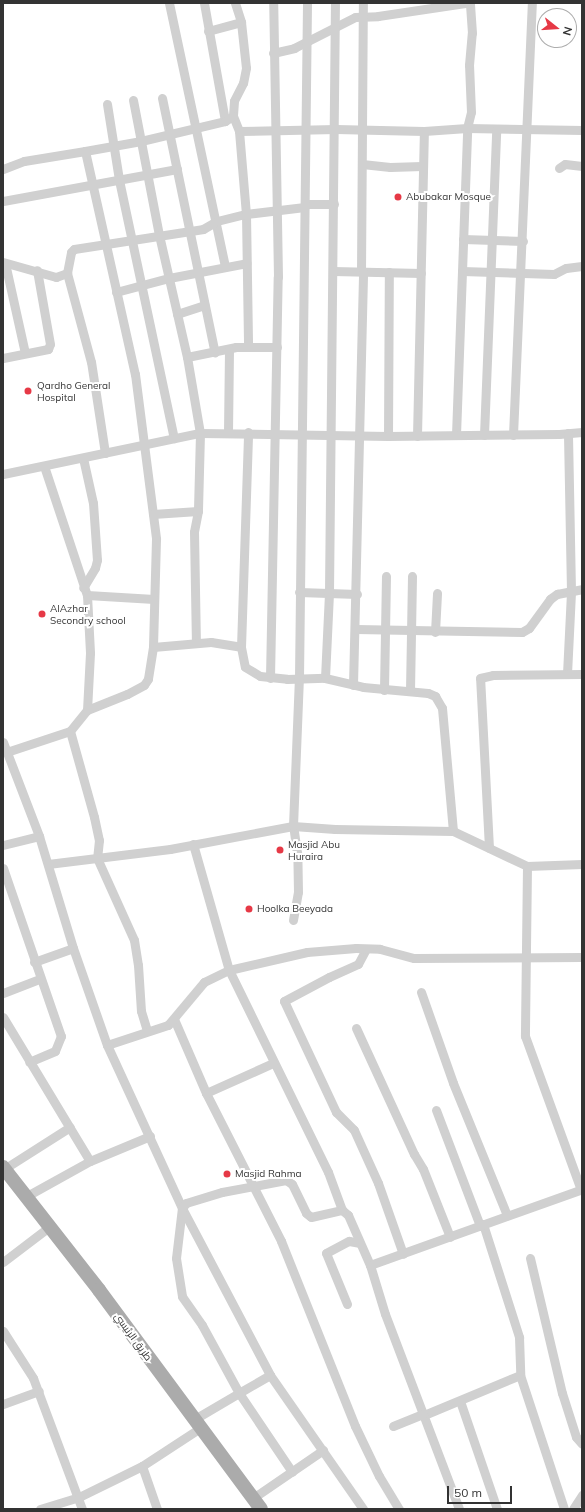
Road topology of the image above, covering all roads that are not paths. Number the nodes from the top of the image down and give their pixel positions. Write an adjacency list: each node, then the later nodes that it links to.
1 (169, 3): 22 (street)
2 (204, 3): 14 (street)
3 (235, 3): 12 (street)
4 (273, 3): 16 (street)
5 (307, 3): 15 (street)
6 (335, 3): 13 (street)
7 (363, 3): 11 (street)
8 (465, 3): 11 (street)
9 (470, 3): 23 (street)
10 (532, 3): 29 (street)
11 (364, 16): 13 (street); 27 (street)
12 (241, 22): 14 (street); 20 (street)
13 (335, 28): 15 (street); 24 (street)
14 (208, 31): 21 (street)
15 (309, 40): 16 (street); 26 (street)
16 (273, 53): 25 (street)
17 (162, 98): 33 (street)
18 (133, 100): 34 (street)
19 (107, 104): 35 (street)
20 (233, 116): 21 (street); 31 (street)
21 (225, 121): 22 (street)
22 (196, 128): 33 (street); 51 (street)
23 (468, 128): 28 (street); 32 (street); 56 (street)
24 (336, 129): 26 (street); 27 (street); 47 (street)
25 (274, 130): 26 (street); 31 (street); 49 (street)
26 (306, 130): 48 (street)
27 (363, 130): 32 (street); 37 (street)
28 (496, 130): 29 (street); 54 (street)
29 (527, 130): 30 (street); 57 (street)
30 (582, 130)
31 (239, 131): 50 (street)
32 (424, 131): 38 (street)
33 (169, 134): 34 (street); 42 (street)
34 (141, 142): 35 (street); 43 (street)
35 (112, 147): 36 (street); 44 (street)
36 (84, 151): 41 (street); 45 (street)
37 (362, 164): 38 (street); 68 (street)
38 (422, 166): 72 (street)
39 (582, 166): 40 (street)
40 (559, 168)
41 (3, 169)
42 (177, 169): 43 (street); 52 (street)
43 (148, 176): 44 (street); 53 (street)
44 (119, 180): 45 (street); 55 (street)
45 (92, 186): 46 (street); 58 (street)
46 (3, 201)
47 (334, 204): 48 (street); 64 (street)
48 (306, 206): 49 (street); 90 (street)
49 (277, 210): 50 (street); 79 (street)
50 (246, 214): 51 (street); 60 (street)
51 (217, 221): 52 (street); 61 (street)
52 (189, 231): 53 (street); 67 (street)
53 (159, 235): 55 (street); 73 (street)
54 (491, 239): 56 (street); 57 (street); 66 (street)
55 (132, 240): 58 (street); 74 (street)
56 (463, 240): 65 (street)
57 (523, 241): 70 (street)
58 (106, 244): 71 (street); 75 (street)
59 (4, 263): 63 (street); 81 (street)
60 (247, 263): 61 (street); 78 (street)
61 (225, 266): 67 (street)
62 (582, 266): 70 (street)
63 (37, 270): 71 (street); 81 (street)
64 (333, 271): 68 (street); 91 (street)
65 (462, 271): 66 (street); 94 (street)
66 (490, 271): 70 (street); 95 (street)
67 (197, 272): 73 (street); 76 (street)
68 (362, 272): 69 (street); 93 (street)
69 (389, 272): 72 (street); 97 (street)
70 (520, 272): 96 (street)
71 (67, 273): 101 (street)
72 (421, 273): 98 (street)
73 (169, 278): 74 (street); 77 (street)
74 (142, 286): 75 (street); 99 (street)
75 (116, 292): 100 (street)
76 (205, 305): 77 (street); 82 (street)
77 (177, 314): 83 (street)
78 (248, 347): 79 (street); 80 (street)
79 (277, 347): 89 (street)
80 (229, 349): 82 (street); 85 (street)
81 (25, 353): 84 (street)
82 (215, 353): 83 (street)
83 (187, 357): 88 (street)
84 (3, 358)
85 (228, 432): 86 (street); 88 (street)
86 (248, 432): 89 (street); 123 (street)
87 (582, 432): 92 (street)
88 (200, 433): 99 (street); 105 (street)
89 (274, 433): 90 (street); 126 (street)
90 (302, 434): 91 (street); 112 (street)
91 (329, 434): 93 (street); 113 (street)
92 (568, 434): 96 (street); 111 (street)
93 (359, 435): 97 (street); 115 (street)
94 (456, 435): 95 (street); 98 (street)
95 (484, 435): 96 (street)
96 (513, 435)
97 (388, 436): 98 (street)
98 (417, 436)
99 (174, 438): 100 (street)
100 (144, 443): 101 (street); 106 (street)
101 (105, 453): 102 (street)
102 (83, 458): 103 (street); 110 (street)
103 (44, 466): 104 (street); 110 (street)
104 (3, 473)
105 (198, 510): 106 (street); 121 (street)
106 (153, 514): 116 (street)
107 (386, 576): 118 (street)
108 (412, 576): 119 (street)
109 (582, 589): 111 (street)
110 (85, 591): 116 (street); 132 (street)
111 (571, 591): 120 (street); 124 (street)
112 (299, 592): 113 (street); 127 (street)
113 (329, 592): 115 (street); 128 (street)
114 (437, 593): 120 (street)
115 (357, 594): 117 (street)
116 (154, 599): 122 (street)
117 (356, 629): 118 (street); 129 (street)
118 (385, 630): 119 (street); 130 (street)
119 (410, 630): 120 (street); 131 (street)
120 (435, 632)
121 (196, 643): 122 (street); 123 (street)
122 (153, 647): 132 (street)
123 (241, 647): 126 (street)
124 (567, 674): 125 (street); 141 (street)
125 (582, 674)
126 (270, 678): 127 (street)
127 (299, 678): 128 (street); 136 (street)
128 (325, 678): 129 (street)
129 (353, 685): 130 (street)
130 (384, 690): 131 (street)
131 (410, 692): 137 (street)
132 (87, 710): 133 (street)
133 (70, 731): 135 (street); 142 (street)
134 (3, 742): 135 (street)
135 (8, 752): 138 (street)
136 (293, 826): 137 (street); 139 (street); 147 (street)
137 (453, 831): 141 (street)
138 (39, 836): 140 (street); 143 (street)
139 (193, 844): 142 (street); 153 (street)
140 (3, 845)
141 (489, 848): 145 (street)
142 (97, 858): 143 (street); 160 (street)
143 (48, 864): 148 (street)
144 (582, 864): 145 (street)
145 (527, 866): 150 (street)
146 (3, 868): 152 (street)
147 (294, 920)
148 (73, 948): 152 (street); 161 (street)
149 (366, 949): 150 (street); 153 (street); 180 (street)
150 (526, 957): 151 (street); 171 (street)
151 (582, 957)
152 (34, 962): 154 (street)
153 (229, 970): 158 (street); 163 (street)
154 (40, 978): 156 (street); 162 (street)
155 (421, 992): 175 (street)
156 (3, 993)
157 (3, 1017): 162 (street)
158 (174, 1019): 160 (street); 164 (street)
159 (356, 1028): 178 (street)
160 (147, 1031): 161 (street)
161 (107, 1045): 167 (street)
162 (29, 1062): 166 (street)
163 (273, 1063): 164 (street); 174 (street)
164 (206, 1093): 170 (street)
165 (436, 1110): 176 (street)
166 (70, 1127): 168 (street); 169 (street)
167 (150, 1136): 168 (street); 173 (street)
168 (90, 1161): 172 (street)
169 (4, 1168): 172 (main road, طريق الرئيسي)
170 (252, 1185): 173 (street); 174 (street); 206 (street)
171 (581, 1189): 175 (street)
172 (25, 1197): 177 (main road, طريق الرئيسي)
173 (182, 1208): 186 (street); 189 (street)
174 (342, 1210): 179 (street)
175 (507, 1214): 176 (street)
176 (481, 1225): 178 (street); 187 (street)
177 (49, 1227): 182 (street); 193 (main road, طريق الرئيسي)
178 (450, 1236): 180 (street)
179 (359, 1243): 183 (street); 184 (street)
180 (403, 1254): 183 (street)
181 (530, 1258): 195 (street)
182 (3, 1262)
183 (370, 1265): 192 (street)
184 (347, 1304)
185 (3, 1331): 188 (street)
186 (270, 1374): 189 (street); 196 (street)
187 (520, 1375): 190 (street); 209 (street)
188 (39, 1392): 191 (street); 200 (street)
189 (239, 1393): 193 (street); 198 (street)
190 (460, 1401): 192 (street); 208 (street)
191 (3, 1404)
192 (424, 1414): 194 (street); 207 (street)
193 (196, 1424): 197 (street); 201 (main road, طريق الرئيسي)
194 (393, 1426)
195 (582, 1444)
196 (323, 1450): 198 (street); 205 (street)
197 (142, 1466): 200 (street); 204 (street)
198 (292, 1472): 201 (street)
199 (582, 1495): 210 (street)
200 (79, 1497): 202 (street); 203 (street)
201 (257, 1503)
202 (40, 1509)
203 (82, 1509)
204 (157, 1509)
205 (363, 1509)
206 (400, 1509)
207 (459, 1509)
208 (497, 1509)
209 (564, 1509)
210 (573, 1509)

